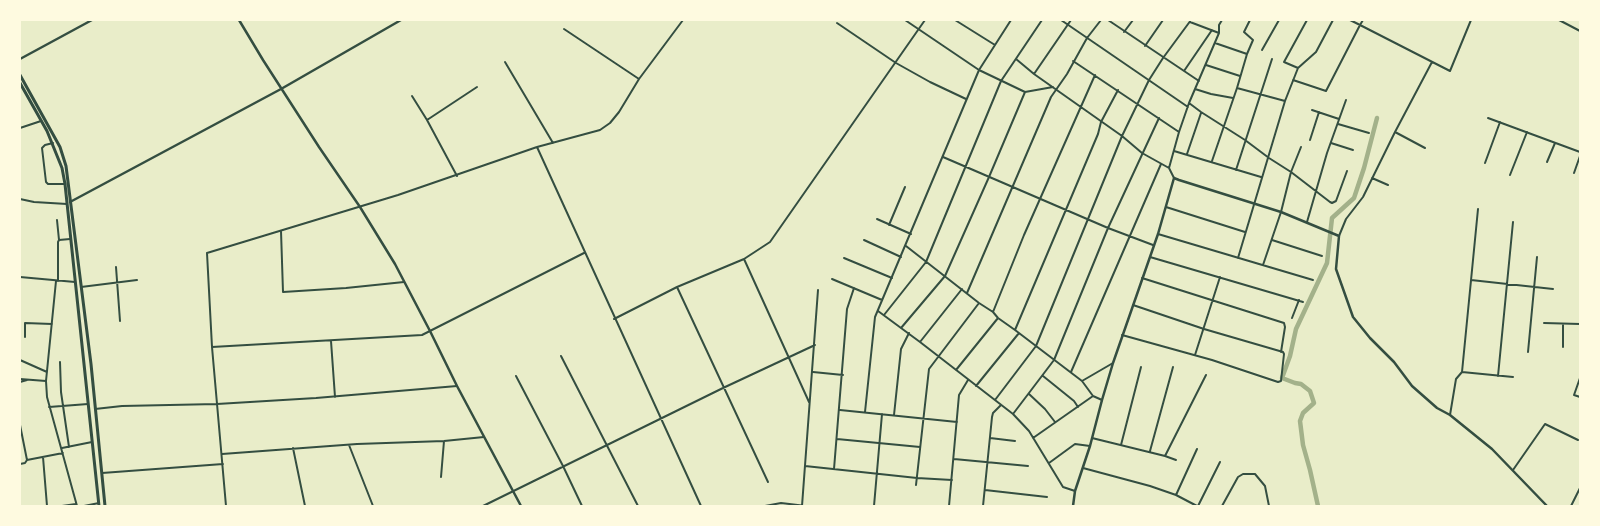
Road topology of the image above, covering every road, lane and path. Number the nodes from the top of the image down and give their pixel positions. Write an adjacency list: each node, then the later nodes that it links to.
1 (92, 20): 42 (street)
2 (240, 20): 66 (street)
3 (401, 20): 66 (street)
4 (684, 20): 57 (street)
5 (905, 20): 30 (street)
6 (925, 20): 30 (street)
7 (955, 20): 37 (street)
8 (1010, 20): 37 (street)
9 (1042, 20): 43 (street)
10 (1061, 20): 27 (street)
11 (1071, 20): 27 (street)
12 (1101, 20): 35 (street)
13 (1108, 20): 33 (street)
14 (1133, 20): 33 (street)
15 (1163, 20): 38 (street)
16 (1222, 20): 34 (street)
17 (1250, 20): 40 (street)
18 (1279, 20): 39 (street)
19 (1307, 20): 50 (street)
20 (1333, 20): 50 (street)
21 (1350, 20): 28 (street)
22 (1363, 20): 28 (street)
23 (1471, 20): 47 (street)
24 (1559, 20): 32 (street)
25 (1191, 21): 31 (street); 41 (street)
26 (837, 23): 48 (street)
27 (1068, 25): 35 (street); 53 (street)
28 (1360, 25): 47 (street); 59 (street)
29 (564, 29): 57 (street)
30 (919, 30): 48 (street); 51 (street)
31 (1212, 30): 34 (street); 52 (street)
32 (1580, 31)
33 (1124, 32): 38 (street)
34 (1219, 33): 36 (street)
35 (1087, 38): 45 (street); 58 (street)
36 (1215, 43): 40 (street); 49 (street)
37 (995, 46): 51 (street)
38 (1145, 46): 41 (street)
39 (1262, 50)
40 (1247, 54): 56 (street)
41 (1163, 58): 52 (street); 58 (street)
42 (20, 59)
43 (1016, 59): 53 (street); 61 (street)
44 (1272, 59): 71 (street)
45 (1073, 61): 55 (street); 67 (street)
46 (505, 62): 102 (street)
47 (1432, 62): 95 (street)
48 (896, 63): 74 (street); 172 (street)
49 (1206, 65): 56 (street); 60 (street)
50 (1298, 68): 59 (street)
51 (979, 70): 61 (street); 74 (street)
52 (1184, 71): 60 (street)
53 (1034, 74): 64 (street)
54 (20, 75): 139 (main road)
55 (1095, 75): 69 (street); 80 (street)
56 (1240, 76): 65 (street)
57 (639, 79): 102 (street)
58 (1149, 80): 78 (street); 79 (street)
59 (1293, 80): 76 (street)
60 (1199, 81): 68 (street)
61 (1001, 82): 70 (street); 120 (street)
62 (20, 83): 88 (main road)
63 (477, 87): 86 (street)
64 (1053, 87): 67 (street); 70 (street)
65 (1237, 88): 71 (street); 73 (street)
66 (281, 89): 139 (street); 142 (street)
67 (1056, 89): 80 (street); 134 (street)
68 (1195, 89): 73 (street); 77 (street)
69 (1118, 90): 78 (street); 89 (street)
70 (1025, 92): 128 (street)
71 (1260, 95): 76 (street); 99 (street)
72 (412, 96): 86 (street)
73 (1233, 98): 92 (street)
74 (966, 99): 114 (street)
75 (1346, 100): 87 (street)
76 (1285, 101): 115 (street)
77 (1189, 103): 79 (street); 82 (street)
78 (1138, 104): 84 (street); 98 (street)
79 (1188, 107): 94 (street)
80 (1081, 108): 89 (street); 138 (street)
81 (1312, 110): 83 (street)
82 (1201, 112): 92 (street); 112 (street)
83 (1319, 112): 87 (street); 100 (street)
84 (1159, 118): 94 (street); 111 (street)
85 (1488, 118): 90 (street)
86 (427, 120): 127 (street)
87 (1340, 120): 91 (street)
88 (41, 121): 93 (street); 101 (main road)
89 (1101, 122): 98 (street); 144 (street)
90 (1500, 122): 96 (street); 117 (street)
91 (1338, 124): 97 (street); 103 (street)
92 (1224, 126): 99 (street); 116 (street)
93 (20, 128)
94 (1179, 132): 109 (street)
95 (1395, 132): 107 (street); 131 (street)
96 (1527, 132): 104 (street); 126 (street)
97 (1369, 133)
98 (1122, 136): 111 (street); 147 (street)
99 (1246, 140): 115 (street); 122 (street)
100 (1310, 140)
101 (53, 143): 132 (main road); 132 (street)
102 (553, 143): 106 (street)
103 (1331, 143): 108 (street); 136 (street)
104 (1555, 143): 110 (street); 118 (street)
105 (1301, 146): 124 (street)
106 (537, 147): 127 (street); 165 (street)
107 (1425, 148)
108 (1353, 150)
109 (1174, 151): 112 (street); 121 (street)
110 (1580, 152)
111 (1142, 153): 119 (street); 152 (street)
112 (1187, 154): 116 (street)
113 (1580, 156): 125 (street)
114 (943, 157): 120 (street); 155 (street)
115 (1269, 158): 124 (street); 129 (street)
116 (1212, 161): 122 (street)
117 (1486, 162)
118 (1547, 162)
119 (1161, 164): 121 (street); 157 (street)
120 (966, 167): 128 (street); 173 (street)
121 (1169, 168): 130 (street)
122 (1236, 170): 129 (street)
123 (1347, 171): 136 (street)
124 (1292, 172): 136 (street); 145 (street)
125 (1574, 173)
126 (1510, 175)
127 (457, 176): 142 (street)
128 (989, 177): 134 (street); 176 (street)
129 (1261, 177): 140 (street)
130 (1174, 178): 140 (street); 141 (street)
131 (1372, 178): 133 (street); 158 (street)
132 (65, 184): 139 (main road)
133 (1388, 185)
134 (1011, 186): 138 (street); 197 (street)
135 (905, 187): 151 (street)
136 (1316, 190): 149 (street)
137 (20, 199): 139 (street)
138 (1040, 199): 144 (street); 205 (street)
139 (69, 203): 159 (main road); 191 (main road)
140 (1253, 203): 145 (street); 154 (street)
141 (1165, 206): 154 (street); 156 (street)
142 (360, 207): 153 (street); 187 (street)
143 (1478, 209): 184 (street)
144 (1066, 210): 147 (street); 217 (street)
145 (1281, 212): 149 (street); 162 (street)
146 (877, 219): 151 (street)
147 (1087, 219): 152 (street); 226 (street)
148 (57, 220): 160 (street)
149 (1307, 222): 158 (street)
150 (1513, 222): 189 (street)
151 (889, 224): 155 (street)
152 (1108, 228): 157 (street); 236 (street)
153 (281, 231): 187 (street); 228 (street)
154 (1245, 232): 171 (street)
155 (911, 234): 164 (street)
156 (1158, 234): 163 (street); 171 (street)
157 (1130, 236): 163 (street); 244 (street)
158 (1339, 236): 283 (street)
159 (70, 239): 160 (street); 186 (main road)
160 (59, 240): 185 (street)
161 (864, 240): 168 (street)
162 (1272, 240): 167 (street); 174 (street)
163 (1153, 245): 166 (street)
164 (906, 246): 168 (street); 173 (street)
165 (584, 254): 209 (street); 218 (street)
166 (1149, 256): 178 (street); 180 (street)
167 (1322, 256)
168 (901, 257): 179 (street)
169 (1537, 257): 192 (street)
170 (844, 258): 179 (street)
171 (1238, 258): 174 (street)
172 (744, 259): 190 (street); 234 (street)
173 (926, 262): 176 (street); 206 (street)
174 (1263, 266): 183 (street)
175 (116, 267): 188 (street)
176 (945, 276): 196 (street); 215 (street)
177 (20, 277): 185 (street)
178 (1220, 277): 199 (street); 200 (street)
179 (892, 278): 198 (street)
180 (1142, 278): 200 (street); 203 (street)
181 (832, 279): 193 (street)
182 (137, 280): 188 (street)
183 (1313, 280)
184 (1471, 280): 189 (street); 245 (street)
185 (57, 281): 186 (street); 212 (street)
186 (75, 282): 252 (main road)
187 (404, 282): 218 (street)
188 (118, 283): 191 (street); 210 (street)
189 (1507, 284): 192 (street); 251 (street)
190 (677, 286): 209 (street); 263 (street)
191 (81, 287): 247 (main road)
192 (1534, 287): 194 (street); 230 (street)
193 (854, 288): 198 (street); 246 (street)
194 (1553, 289)
195 (818, 290): 225 (street)
196 (962, 290): 197 (street); 224 (street)
197 (967, 293): 202 (street)
198 (882, 300): 204 (street)
199 (1299, 300): 201 (street); 208 (street)
200 (1213, 302): 216 (street); 229 (street)
201 (1304, 302)
202 (979, 303): 205 (street); 233 (street)
203 (1133, 305): 216 (street); 221 (street)
204 (878, 311): 206 (street); 279 (street)
205 (993, 312): 207 (street)
206 (884, 315): 215 (street)
207 (998, 318): 217 (street); 241 (street)
208 (1292, 318)
209 (614, 319): 284 (street)
210 (120, 321)
211 (1544, 323): 213 (street)
212 (52, 324): 222 (street); 242 (street)
213 (1563, 324): 214 (street); 227 (street)
214 (1580, 324)
215 (901, 328): 219 (street)
216 (1204, 329): 229 (street); 231 (street)
217 (1015, 330): 220 (street)
218 (430, 331): 223 (street); 261 (street)
219 (908, 333): 224 (street); 282 (street)
220 (1019, 333): 226 (street); 262 (street)
221 (1122, 335): 231 (street); 238 (street)
222 (26, 337)
223 (331, 341): 228 (street); 266 (street)
224 (920, 342): 233 (street)
225 (815, 345): 234 (street); 243 (street)
226 (1036, 346): 236 (street); 268 (street)
227 (1563, 346)
228 (212, 347): 272 (street)
229 (1281, 352): 231 (street)
230 (1528, 352)
231 (1195, 355)
232 (561, 356): 301 (street)
233 (938, 356): 241 (street); 285 (street)
234 (787, 357): 263 (street); 270 (street)
235 (20, 360): 242 (street)
236 (1054, 360): 244 (street); 249 (street)
237 (60, 362): 274 (street)
238 (1113, 363): 259 (street); 269 (street)
239 (1141, 367): 302 (street)
240 (1173, 367): 309 (street)
241 (956, 370): 257 (street)
242 (47, 372): 258 (street)
243 (813, 372): 246 (street); 270 (street)
244 (1071, 372): 259 (street)
245 (1462, 372): 251 (street); 283 (street)
246 (843, 375): 278 (street)
247 (92, 376): 252 (main road); 277 (main road)
248 (516, 376): 322 (street)
249 (1043, 376): 264 (street); 276 (street)
250 (1206, 376): 312 (street)
251 (1498, 376): 253 (street)
252 (85, 377): 271 (main road)
253 (1513, 378)
254 (1580, 378): 267 (street)
255 (20, 379): 256 (street)
256 (29, 380): 258 (street); 260 (street)
257 (968, 380): 262 (street); 286 (street)
258 (46, 381): 275 (street)
259 (1082, 381): 265 (street)
260 (20, 382)
261 (457, 386): 266 (street); 289 (street)
262 (976, 386): 268 (street)
263 (723, 388): 284 (street); 333 (street)
264 (1029, 394): 281 (street); 287 (street)
265 (1093, 396): 269 (street); 276 (street)
266 (335, 397): 272 (street)
267 (1580, 397)
268 (995, 400): 273 (street)
269 (1102, 400): 293 (street)
270 (809, 403): 323 (street)
271 (88, 404): 274 (street); 298 (main road)
272 (217, 404): 277 (street); 311 (street)
273 (1001, 405): 281 (street); 291 (street)
274 (63, 406): 275 (street); 304 (street)
275 (49, 407): 306 (street)
276 (1078, 407): 287 (street)
277 (95, 409): 328 (main road)
278 (840, 410): 279 (street); 294 (street)
279 (865, 412): 280 (street)
280 (882, 414): 282 (street); 299 (street)
281 (1013, 414): 292 (street)
282 (894, 416): 285 (street)
283 (1450, 416): 327 (street)
284 (661, 419): 301 (street); 355 (street)
285 (923, 419): 286 (street); 305 (street)
286 (957, 422): 314 (street)
287 (1056, 422): 292 (street)
288 (20, 425): 290 (street)
289 (484, 437): 296 (street); 337 (street)
290 (21, 438): 315 (street)
291 (990, 438): 297 (street); 317 (street)
292 (1033, 438): 319 (street)
293 (1092, 438): 302 (street); 303 (street)
294 (837, 439): 299 (street); 326 (street)
295 (1578, 440): 327 (street)
296 (444, 441): 300 (street); 330 (street)
297 (1015, 441)
298 (92, 442): 304 (street); 342 (main road)
299 (879, 443): 305 (street); 329 (street)
300 (349, 445): 307 (street); 350 (street)
301 (606, 445): 322 (street); 354 (street)
302 (1121, 445): 309 (street)
303 (1090, 446): 319 (street); 325 (street)
304 (69, 447): 306 (street)
305 (920, 447): 331 (street)
306 (62, 448): 310 (street)
307 (293, 448): 311 (street); 349 (street)
308 (1197, 449): 339 (street)
309 (1150, 451): 312 (street)
310 (63, 453): 313 (street); 341 (street)
311 (222, 454): 321 (street)
312 (1165, 456): 316 (street)
313 (42, 457): 315 (street); 344 (street)
314 (954, 459): 317 (street); 332 (street)
315 (27, 460): 320 (street)
316 (1176, 460)
317 (987, 462): 324 (street); 336 (street)
318 (1220, 462): 363 (street)
319 (1049, 463): 338 (street)
320 (20, 464)
321 (223, 464): 328 (street); 348 (street)
322 (564, 466): 337 (street); 353 (street)
323 (805, 466): 326 (street); 357 (street)
324 (1028, 466)
325 (1083, 468): 338 (street); 339 (street)
326 (834, 469): 329 (street)
327 (1513, 470): 366 (street)
328 (102, 473): 347 (main road)
329 (876, 473): 331 (street); 359 (street)
330 (441, 477)
331 (917, 478): 332 (street); 334 (street)
332 (952, 480): 360 (street)
333 (768, 482)
334 (916, 485)
335 (1580, 488): 367 (street)
336 (985, 490): 340 (street); 361 (street)
337 (514, 492): 351 (street); 352 (street)
338 (1076, 492): 362 (street)
339 (1176, 495): 363 (street)
340 (1047, 497)
341 (77, 505): 345 (street)
342 (99, 505): 346 (street)
343 (781, 505): 356 (street); 357 (street)
344 (47, 506)
345 (62, 506)
346 (84, 506)
347 (105, 506)
348 (226, 506)
349 (305, 506)
350 (373, 506)
351 (483, 506)
352 (521, 506)
353 (582, 506)
354 (638, 506)
355 (701, 506)
356 (765, 506)
357 (802, 506): 358 (street)
358 (806, 506)
359 (874, 506)
360 (949, 506)
361 (983, 506)
362 (1073, 506)
363 (1197, 506)
364 (1222, 506): 365 (street)
365 (1269, 506)
366 (1547, 506)
367 (1571, 506)

